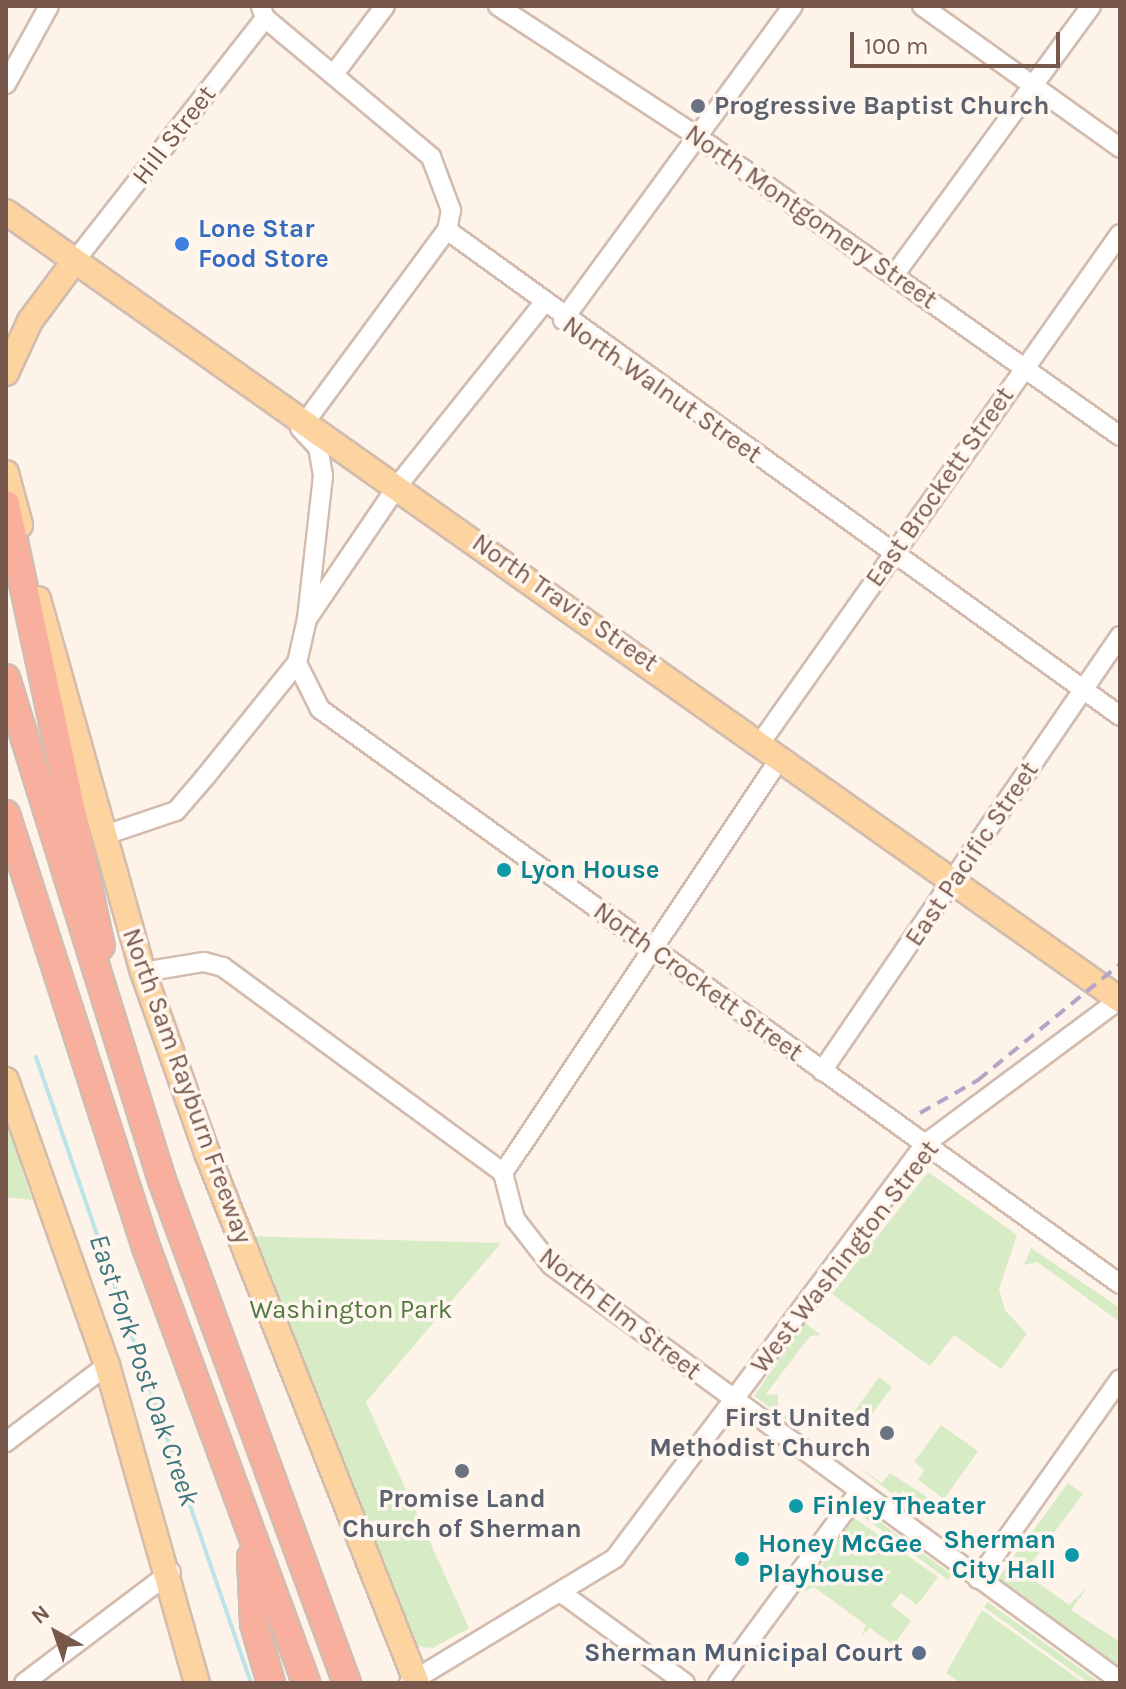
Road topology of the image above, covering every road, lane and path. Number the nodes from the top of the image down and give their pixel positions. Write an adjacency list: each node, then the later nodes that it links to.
1 (49, 6): 9 (street)
2 (385, 6): 8 (street)
3 (498, 6): 11 (street, North Montgomery Street)
4 (793, 6): 11 (street)
5 (922, 6): 10 (street)
6 (1091, 6): 10 (street)
7 (263, 12): 8 (street); 16 (street, Hill Street)
8 (334, 74): 14 (street)
9 (6, 84)
10 (1032, 86): 12 (street); 17 (street)
11 (698, 137): 17 (street, North Montgomery Street); 19 (street)
12 (1120, 148)
13 (6, 212): 16 (main road, North Travis Street)
14 (447, 230): 18 (street, North Walnut Street); 23 (street)
15 (1120, 234): 20 (street, East Brockett Street)
16 (74, 262): 21 (main road); 22 (main road, North Travis Street)
17 (895, 274): 20 (street, North Montgomery Street)
18 (542, 305): 19 (street, North Walnut Street); 26 (street)
19 (563, 320): 28 (street, North Walnut Street)
20 (1024, 368): 24 (street, North Montgomery Street); 28 (street, East Brockett Street)
21 (6, 373)
22 (275, 399): 23 (main road, North Travis Street); 29 (street)
23 (306, 421): 26 (main road, North Travis Street)
24 (1120, 436)
25 (6, 473): 38 (main road, North Sam Rayburn Freeway)
26 (398, 485): 29 (street); 35 (main road, North Travis Street)
27 (6, 504): 45 (highway)
28 (893, 552): 33 (street, North Walnut Street); 35 (street, East Brockett Street)
29 (307, 619): 31 (street)
30 (1120, 636): 33 (street, East Pacific Street)
31 (297, 663): 38 (street); 40 (street, North Crockett Street)
32 (6, 678): 45 (highway, North Sam Rayburn Freeway)
33 (1082, 689): 34 (street, North Walnut Street); 39 (street, East Pacific Street)
34 (1120, 716)
35 (761, 742): 36 (main road, North Travis Street)
36 (781, 757): 39 (main road, North Travis Street); 40 (street)
37 (6, 814): 54 (highway)
38 (102, 836): 41 (main road, North Sam Rayburn Freeway)
39 (956, 881): 42 (main road, North Travis Street); 43 (street, East Pacific Street)
40 (655, 951): 43 (street, North Crockett Street); 47 (street)
41 (143, 972): 47 (street); 59 (main road, North Sam Rayburn Freeway)
42 (1120, 1000): 46 (street, West Washington Street)
43 (822, 1071): 46 (street, North Crockett Street)
44 (6, 1080): 49 (main road)
45 (130, 1083): 64 (highway, North Sam Rayburn Freeway)
46 (925, 1144): 48 (street, North Crockett Street); 51 (street, West Washington Street)
47 (503, 1173): 51 (street, North Elm Street)
48 (1120, 1284)
49 (107, 1365): 52 (street); 55 (main road)
50 (1120, 1379): 56 (street)
51 (734, 1402): 53 (street, North Elm Street); 57 (street, West Washington Street)
52 (6, 1442)
53 (859, 1492): 56 (street, North Elm Street); 66 (street)
54 (250, 1531): 62 (highway); 63 (highway)
55 (171, 1572): 60 (street); 61 (main road)
56 (978, 1579): 58 (street, North Elm Street)
57 (563, 1594): 59 (street, West Washington Street); 65 (street)
58 (1120, 1681)
59 (414, 1682)
60 (24, 1683)
61 (197, 1683)
62 (271, 1683)
63 (306, 1683)
64 (347, 1683)
65 (685, 1683)
66 (718, 1683)

